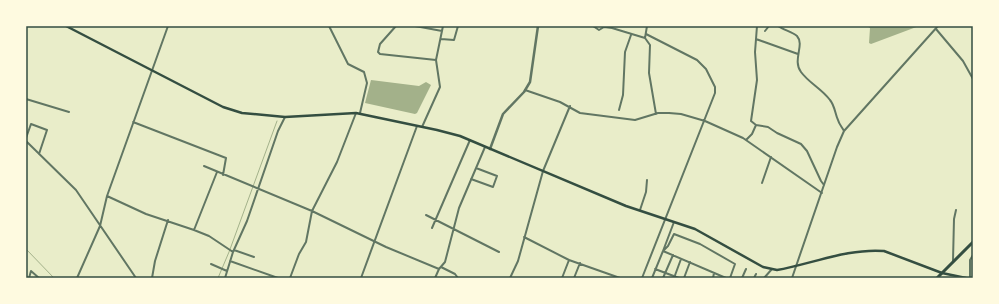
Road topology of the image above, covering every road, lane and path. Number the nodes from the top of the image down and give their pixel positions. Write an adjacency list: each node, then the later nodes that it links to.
1 (66, 26): 25 (main road)
2 (168, 26): 25 (street)
3 (329, 26): 32 (street)
4 (396, 26): 24 (street)
5 (415, 26): 16 (street)
6 (444, 26): 16 (street)
7 (458, 26): 21 (street)
8 (538, 26): 27 (street)
9 (593, 26): 19 (street)
10 (647, 26): 18 (street)
11 (757, 26): 22 (street)
12 (769, 26): 17 (street)
13 (778, 26): 23 (street)
14 (938, 26): 15 (street)
15 (936, 29): 26 (street); 40 (street)
16 (442, 31): 21 (street)
17 (765, 31)
18 (646, 34): 20 (street); 35 (street)
19 (631, 35): 20 (street); 30 (street)
20 (645, 38): 33 (street)
21 (441, 39): 24 (street)
22 (756, 39): 23 (street); 37 (street)
23 (798, 54): 40 (street)
24 (436, 60): 39 (street)
25 (151, 70): 34 (main road); 36 (street)
26 (973, 79)
27 (525, 90): 29 (street); 45 (street)
28 (26, 99): 31 (street)
29 (570, 106): 33 (street); 50 (street)
30 (619, 110)
31 (69, 112)
32 (358, 114): 34 (main road); 38 (main road); 62 (street)
33 (656, 114): 35 (street)
34 (285, 116): 57 (street)
35 (705, 121): 43 (street); 66 (street)
36 (133, 122): 52 (street); 59 (street)
37 (756, 125): 43 (street); 56 (street)
38 (417, 126): 39 (main road); 72 (street)
39 (422, 127): 42 (main road)
40 (844, 131): 56 (street)
41 (26, 139): 46 (street); 46 (street)
42 (470, 140): 44 (main road); 65 (street)
43 (746, 140): 47 (street)
44 (485, 147): 45 (main road); 49 (street)
45 (490, 149): 50 (main road)
46 (39, 154): 68 (street)
47 (771, 157): 55 (street); 58 (street)
48 (204, 166): 51 (street)
49 (476, 168): 53 (street); 53 (street)
50 (543, 171): 60 (main road); 71 (street)
51 (217, 172): 52 (street); 70 (street)
52 (223, 174): 57 (street)
53 (471, 179): 88 (street)
54 (646, 180): 60 (street)
55 (762, 183)
56 (824, 185): 58 (street)
57 (257, 190): 62 (street); 74 (street)
58 (822, 193): 87 (street)
59 (107, 196): 64 (street); 68 (street)
60 (640, 210): 66 (main road)
61 (956, 210): 84 (street)
62 (312, 211): 72 (street); 105 (street)
63 (426, 215): 65 (street)
64 (168, 220): 70 (street); 102 (street)
65 (436, 220): 69 (street); 76 (street)
66 (666, 220): 67 (main road); 113 (street)
67 (674, 222): 75 (street); 91 (main road)
68 (100, 226): 100 (street); 101 (street)
69 (432, 228)
70 (194, 230): 74 (street)
71 (524, 237): 81 (street); 109 (street)
72 (374, 242): 88 (street); 106 (street)
73 (973, 242): 84 (main road)
74 (233, 251): 79 (street); 82 (street)
75 (663, 251): 77 (street); 89 (street); 120 (street)
76 (499, 252)
77 (672, 255): 80 (street); 93 (street)
78 (973, 255): 127 (street)
79 (254, 257)
80 (681, 258): 83 (street); 97 (street)
81 (569, 260): 86 (street); 110 (street)
82 (230, 262): 92 (street); 104 (street)
83 (690, 262): 94 (street); 117 (street)
84 (953, 262): 95 (main road)
85 (211, 264): 92 (street)
86 (580, 264): 111 (street); 112 (street)
87 (797, 267): 91 (main road); 95 (main road); 124 (street)
88 (440, 268): 107 (street); 108 (street)
89 (656, 269): 93 (street); 114 (street)
90 (746, 269): 121 (street)
91 (772, 269): 123 (street)
92 (227, 271): 103 (street)
93 (665, 272): 97 (street); 115 (street)
94 (714, 273): 118 (street); 119 (street)
95 (942, 273): 125 (main road); 126 (main road)
96 (756, 274): 122 (street)
97 (674, 277): 116 (street)
98 (28, 278): 99 (street)
99 (39, 278)
100 (78, 278)
101 (136, 278)
102 (152, 278)
103 (225, 278)
104 (278, 278)
105 (290, 278)
106 (361, 278)
107 (435, 278)
108 (458, 278)
109 (510, 278)
110 (562, 278)
111 (574, 278)
112 (620, 278)
113 (642, 278)
114 (652, 278)
115 (663, 278)
116 (679, 278)
117 (684, 278)
118 (712, 278)
119 (724, 278)
120 (730, 278)
121 (742, 278)
122 (754, 278)
123 (764, 278)
124 (792, 278)
125 (937, 278)
126 (966, 278)
127 (970, 278)

